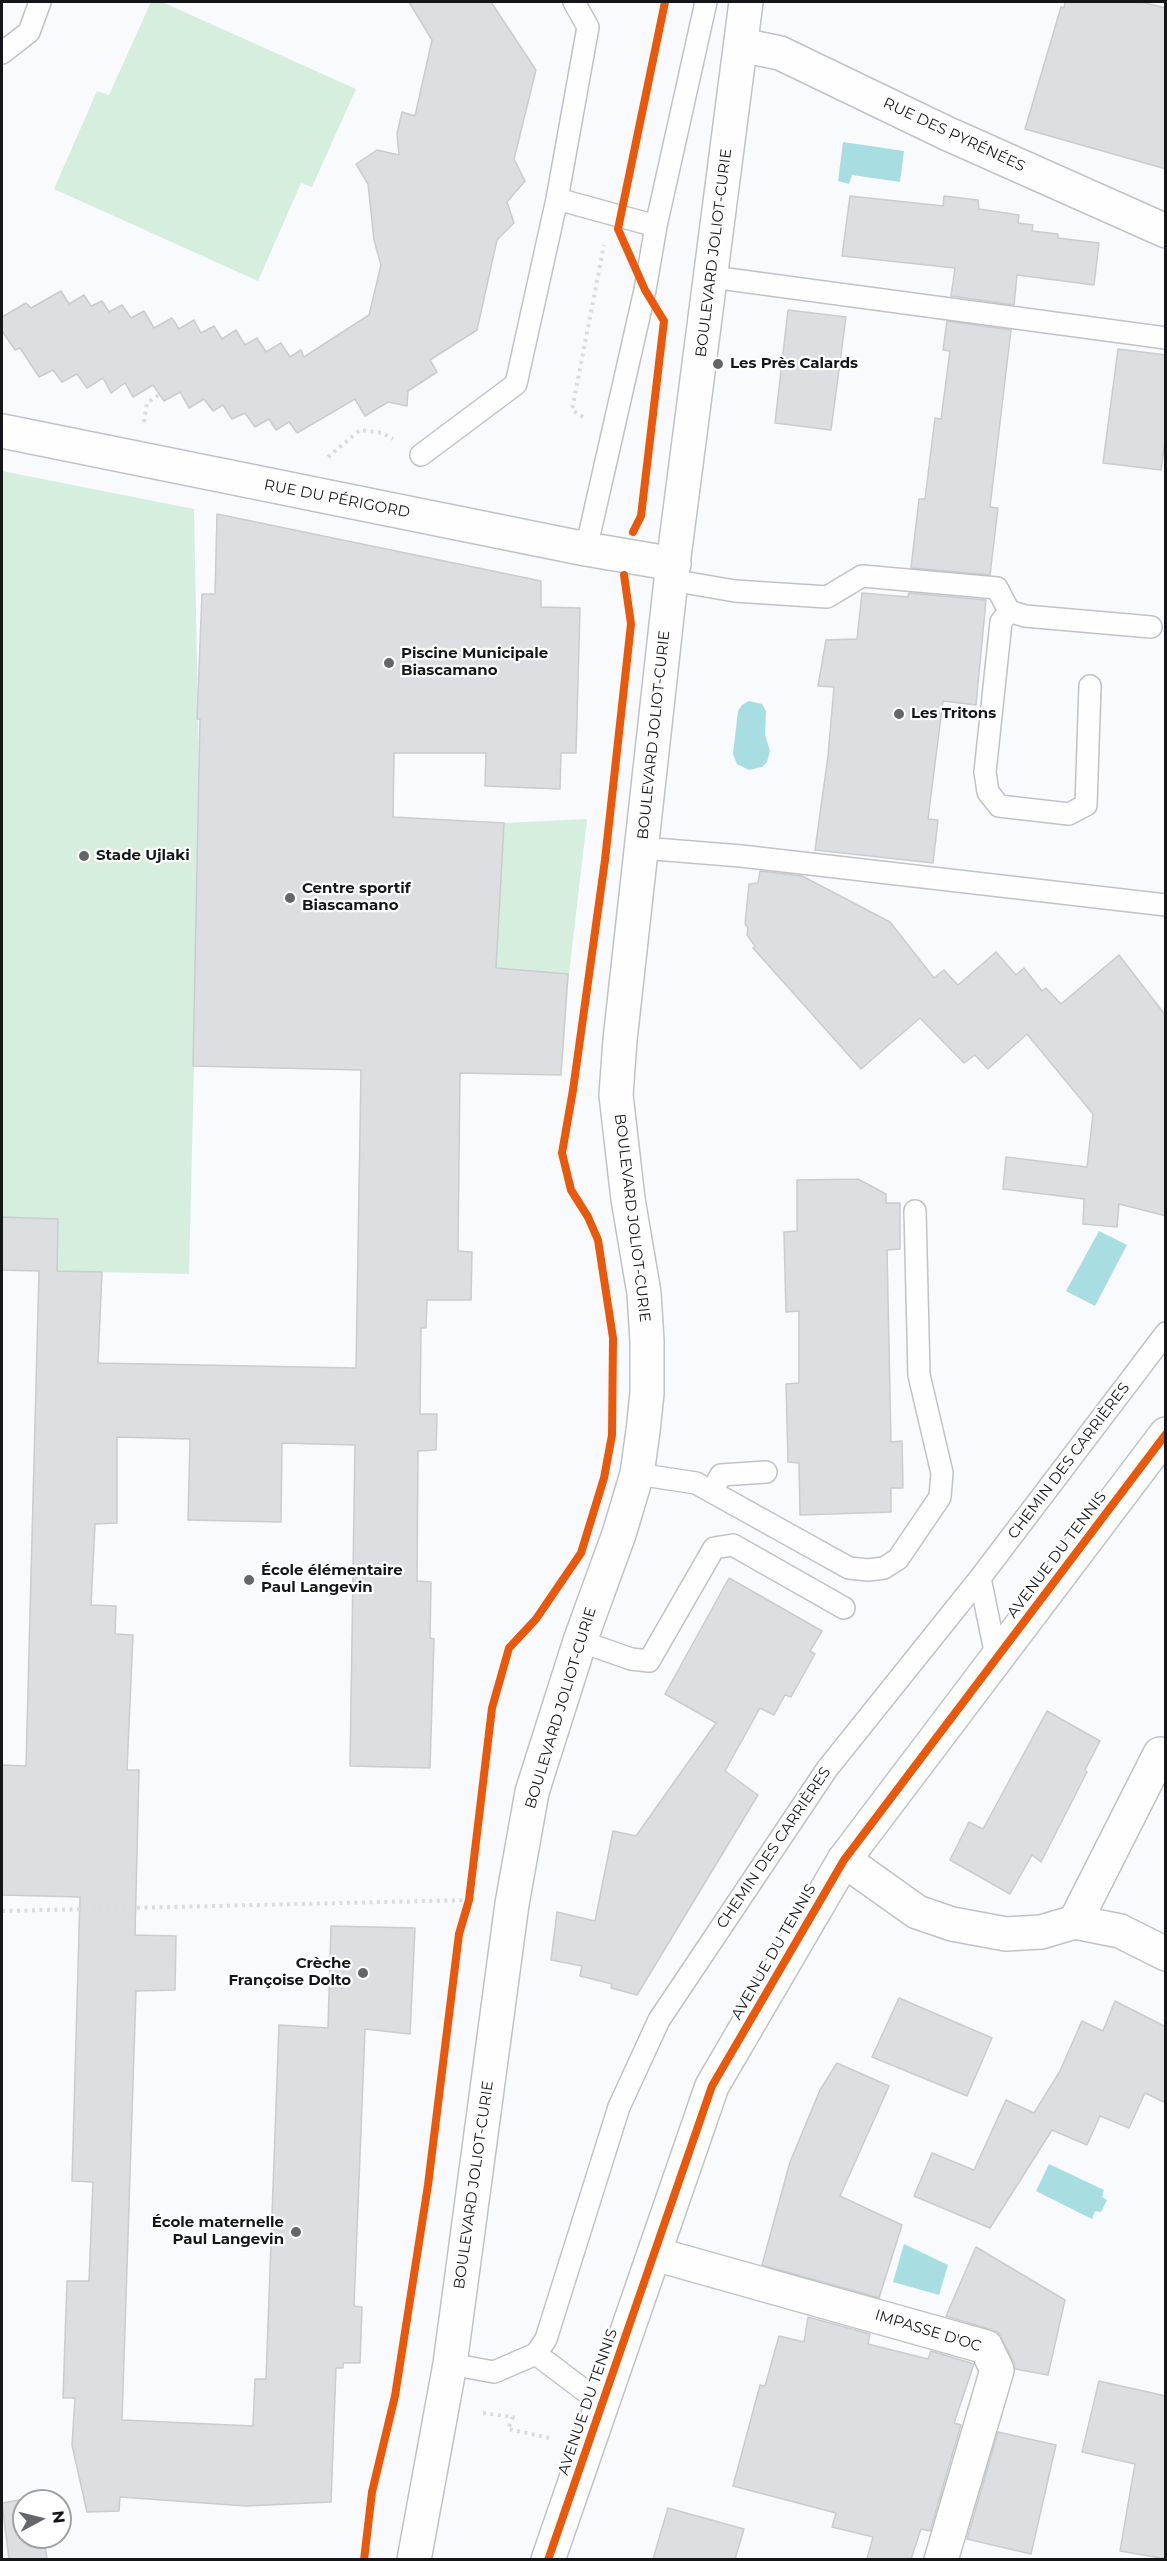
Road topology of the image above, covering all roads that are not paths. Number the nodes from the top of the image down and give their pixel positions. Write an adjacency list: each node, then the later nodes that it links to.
1 (40, 2): 6 (lane)
2 (574, 2): 7 (lane)
3 (706, 2): 8 (lane)
4 (746, 2): 5 (street, BOULEVARD JOLIOT-CURIE)
5 (741, 45): 9 (street, RUE DES PYRÉNÉES); 10 (street, BOULEVARD JOLIOT-CURIE)
6 (2, 53)
7 (557, 199): 8 (lane); 13 (lane)
8 (656, 226): 14 (lane)
9 (1166, 231)
10 (712, 278): 11 (lane); 15 (street, BOULEVARD JOLIOT-CURIE)
11 (1166, 338)
12 (2, 431): 14 (street, RUE DU PÉRIGORD)
13 (421, 455)
14 (586, 549): 15 (street, RUE DU PÉRIGORD)
15 (672, 572): 16 (lane); 19 (street, BOULEVARD JOLIOT-CURIE)
16 (1009, 610): 17 (lane); 18 (lane)
17 (1151, 627)
18 (1090, 686)
19 (642, 848): 20 (lane); 25 (street, BOULEVARD JOLIOT-CURIE)
20 (1166, 905)
21 (915, 1211): 26 (lane)
22 (1166, 1334): 27 (lane, CHEMIN DES CARRIÈRES)
23 (1166, 1434): 30 (street, AVENUE DU TENNIS)
24 (766, 1472): 26 (lane)
25 (637, 1474): 26 (lane); 29 (street, BOULEVARD JOLIOT-CURIE)
26 (712, 1491)
27 (980, 1578): 30 (lane); 36 (lane, CHEMIN DES CARRIÈRES)
28 (844, 1608): 29 (lane)
29 (580, 1641): 37 (street, BOULEVARD JOLIOT-CURIE)
30 (996, 1656): 32 (street, AVENUE DU TENNIS)
31 (1160, 1754): 33 (street)
32 (844, 1860): 33 (street); 35 (street, AVENUE DU TENNIS)
33 (1075, 1922): 34 (street)
34 (1166, 1954)
35 (656, 2254): 38 (street, AVENUE DU TENNIS); 41 (street, IMPASSE D'OC)
36 (536, 2354): 37 (lane); 38 (lane)
37 (450, 2364): 39 (street, BOULEVARD JOLIOT-CURIE)
38 (601, 2403): 40 (street, AVENUE DU TENNIS)
39 (414, 2559)
40 (548, 2559)
41 (941, 2559)

